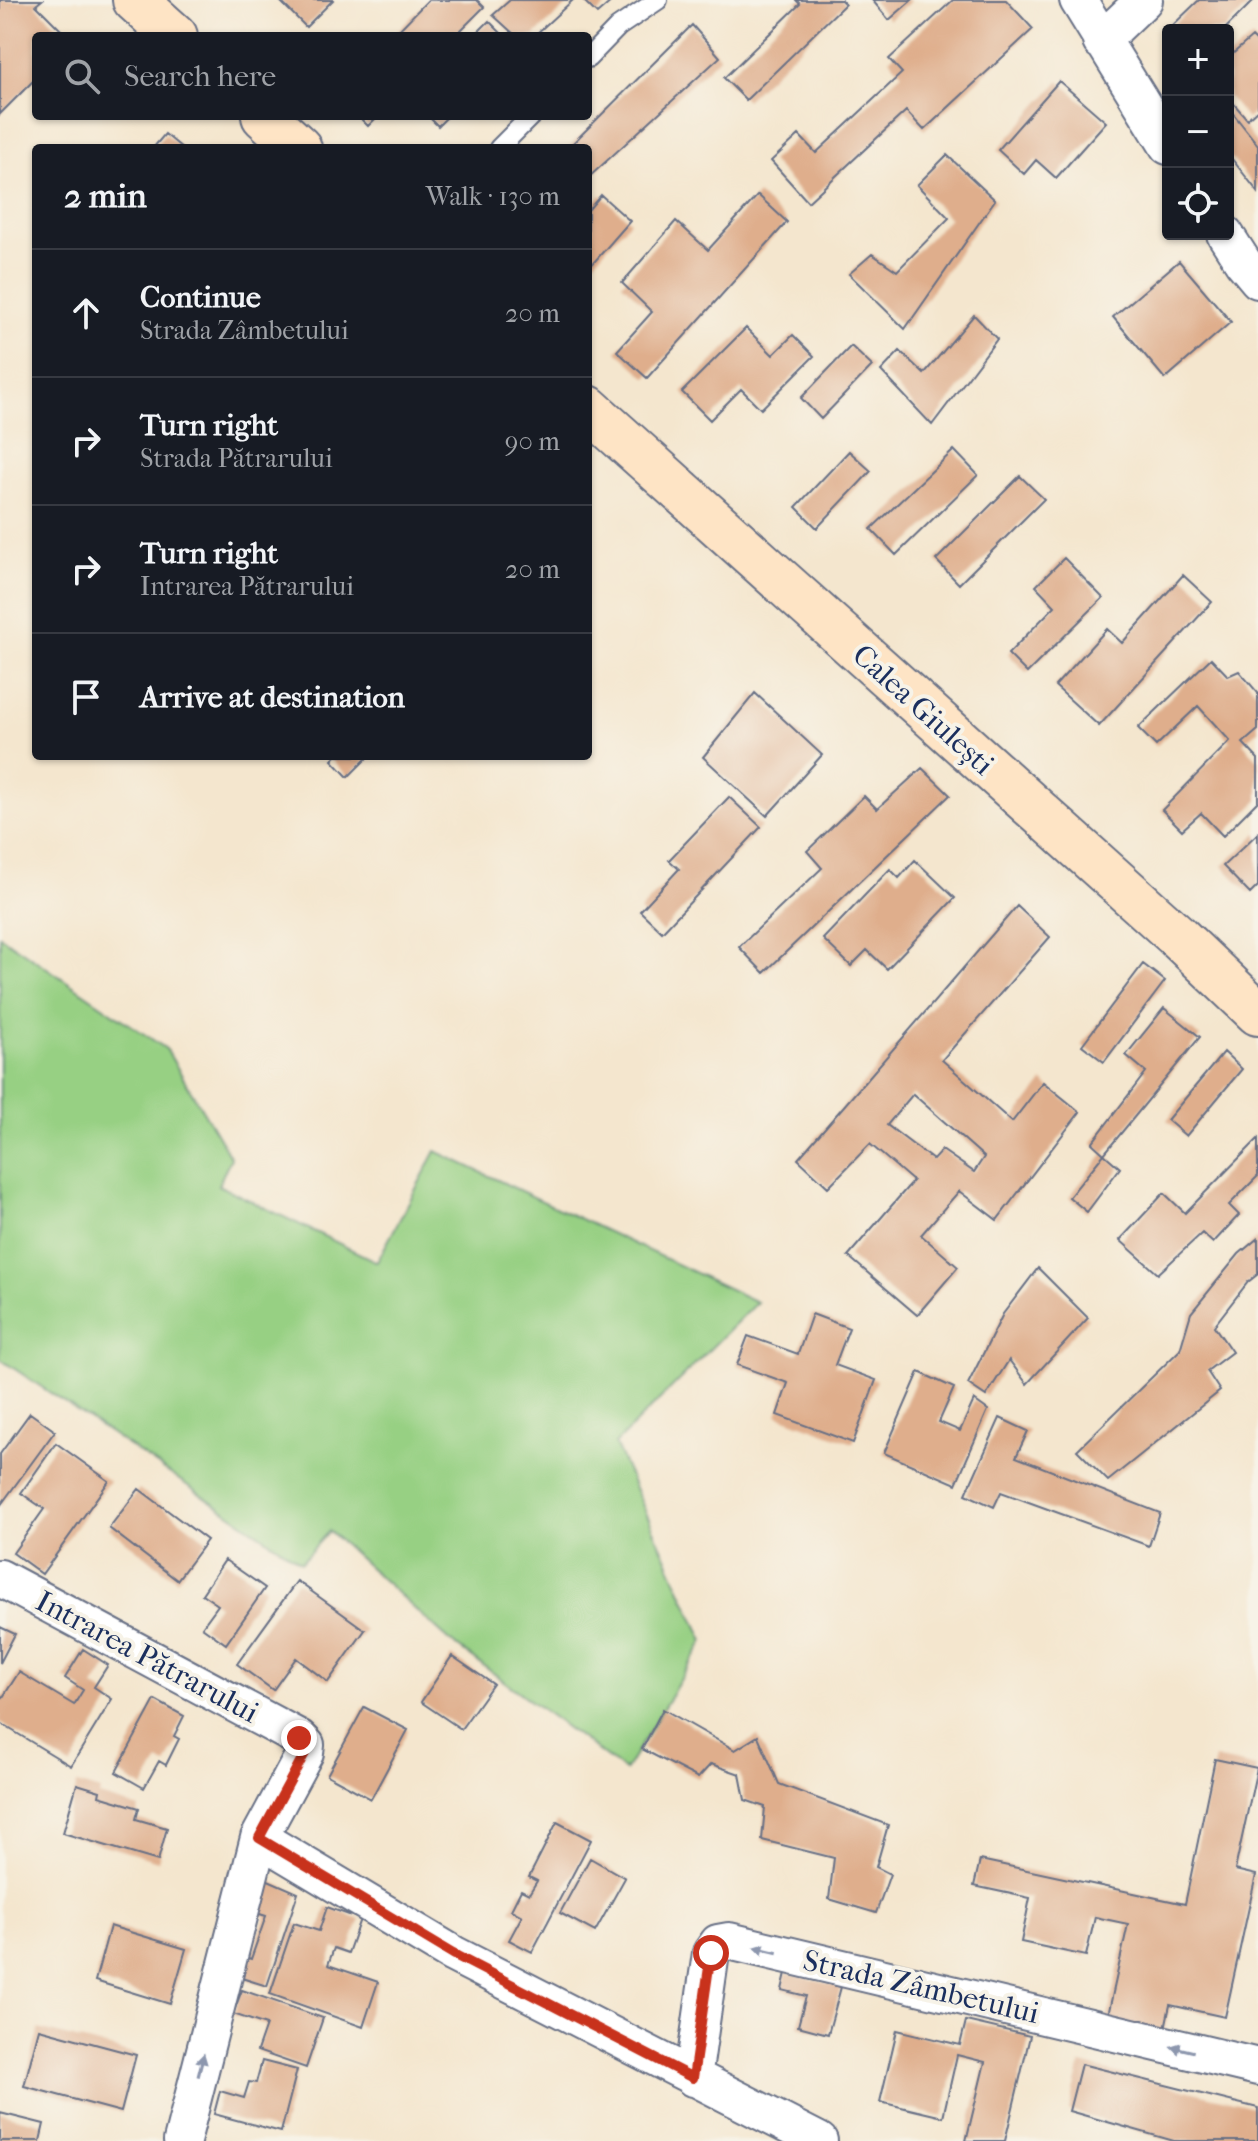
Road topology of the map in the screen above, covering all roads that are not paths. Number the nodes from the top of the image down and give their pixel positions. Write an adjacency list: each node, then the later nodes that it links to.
1 (135, 0): 5 (main road)
2 (658, 0): 7 (lane)
3 (1078, 0): 6 (street)
4 (1144, 0): 6 (street)
5 (171, 32)
6 (1101, 41): 10 (street)
7 (592, 54)
8 (268, 120): 11 (main road)
9 (527, 120): 12 (lane)
10 (1162, 137)
11 (295, 144)
12 (503, 144)
13 (592, 412): 14 (main road, Calea Giulești)
14 (1258, 1013)
15 (0, 1578): 16 (street, Intrarea Pătrarului)
16 (259, 1838): 18 (street); 19 (street, Intrarea Pătrarului, one-way to 16)
17 (1258, 2067): 18 (street, Strada Zâmbetului, one-way to 18)
18 (693, 2078): 20 (street)
19 (182, 2141)
20 (819, 2141)

